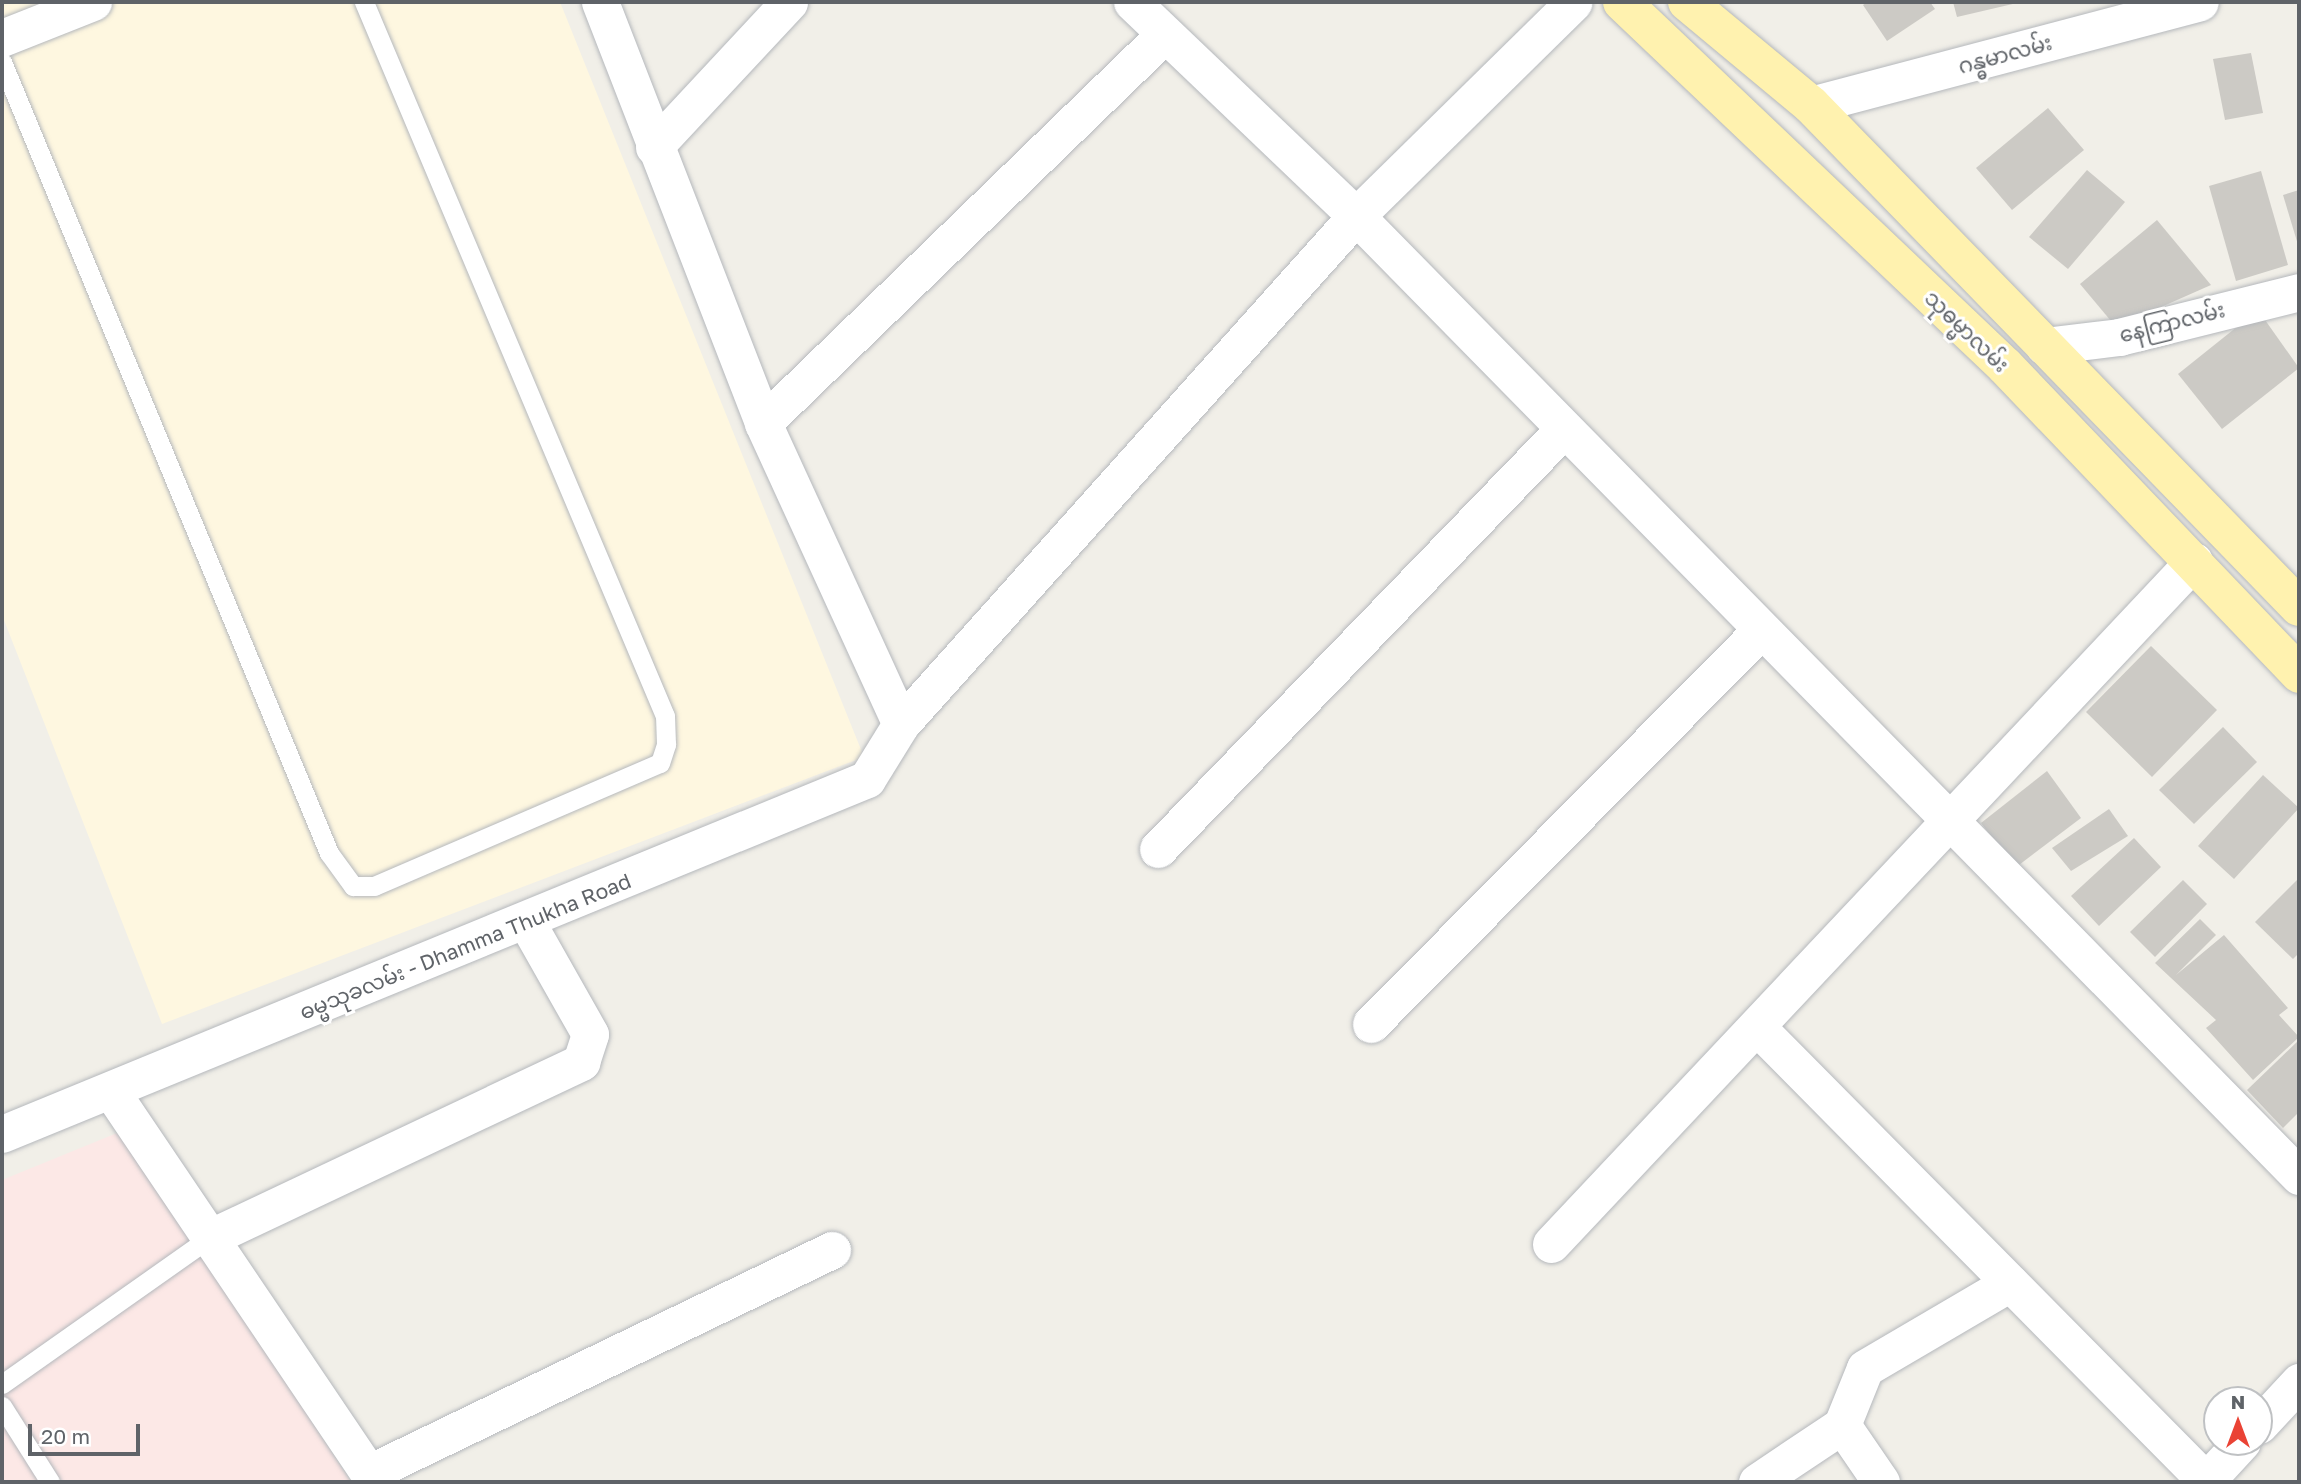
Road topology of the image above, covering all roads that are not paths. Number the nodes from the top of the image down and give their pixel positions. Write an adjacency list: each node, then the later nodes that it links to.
1 (93, 2): 11 (street)
2 (364, 2): 12 (lane)
3 (600, 2): 14 (street)
4 (789, 2): 14 (street)
5 (1132, 2): 10 (street)
6 (1574, 2): 15 (street, ဓမ္မသုခလမ်း - Dhamma Thukha Road)
7 (1622, 2): 20 (main road, သုဓမ္မာလမ်း)
8 (1687, 2): 13 (main road, သုဓမ္မာလမ်း)
9 (2200, 2): 13 (street, ဂန္ဓမာလမ်း)
10 (1166, 34): 15 (street); 18 (street)
11 (2, 38)
12 (2, 62)
13 (1811, 106): 17 (main road, သုဓမ္မာလမ်း)
14 (654, 147): 18 (street)
15 (1356, 216): 19 (street); 25 (street, ဓမ္မသုခလမ်း - Dhamma Thukha Road)
16 (2299, 292): 17 (street, နေကြာလမ်း)
17 (2044, 346): 21 (main road, သုဓမ္မာလမ်း)
18 (763, 423): 25 (street)
19 (1563, 430): 23 (street); 27 (street)
20 (2194, 561): 22 (main road, သုဓမ္မာလမ်း); 26 (street)
21 (2299, 606): 22 (street)
22 (2257, 629): 24 (main road, သုဓမ္မာလမ်း)
23 (1760, 630): 26 (street); 29 (street)
24 (2299, 674)
25 (901, 724): 28 (street, ဓမ္မသုခလမ်း - Dhamma Thukha Road)
26 (1950, 824): 30 (street); 33 (street)
27 (1158, 849)
28 (526, 921): 31 (street, ဓမ္မသုခလမ်း - Dhamma Thukha Road); 34 (street)
29 (1371, 1024)
30 (1757, 1027): 35 (street); 37 (street)
31 (111, 1091): 32 (street, ဓမ္မသုခလမ်း - Dhamma Thukha Road); 34 (street)
32 (2, 1134)
33 (2299, 1176)
34 (209, 1238): 39 (lane); 44 (street)
35 (1550, 1244)
36 (832, 1250): 44 (street)
37 (2010, 1283): 42 (street); 48 (street)
38 (2299, 1382): 41 (street)
39 (2, 1384)
40 (2, 1406): 45 (lane)
41 (2273, 1410)
42 (1842, 1425): 46 (street); 47 (street)
43 (2229, 1456): 48 (street)
44 (372, 1478)
45 (50, 1482)
46 (1757, 1482)
47 (1881, 1482)
48 (2206, 1482)

